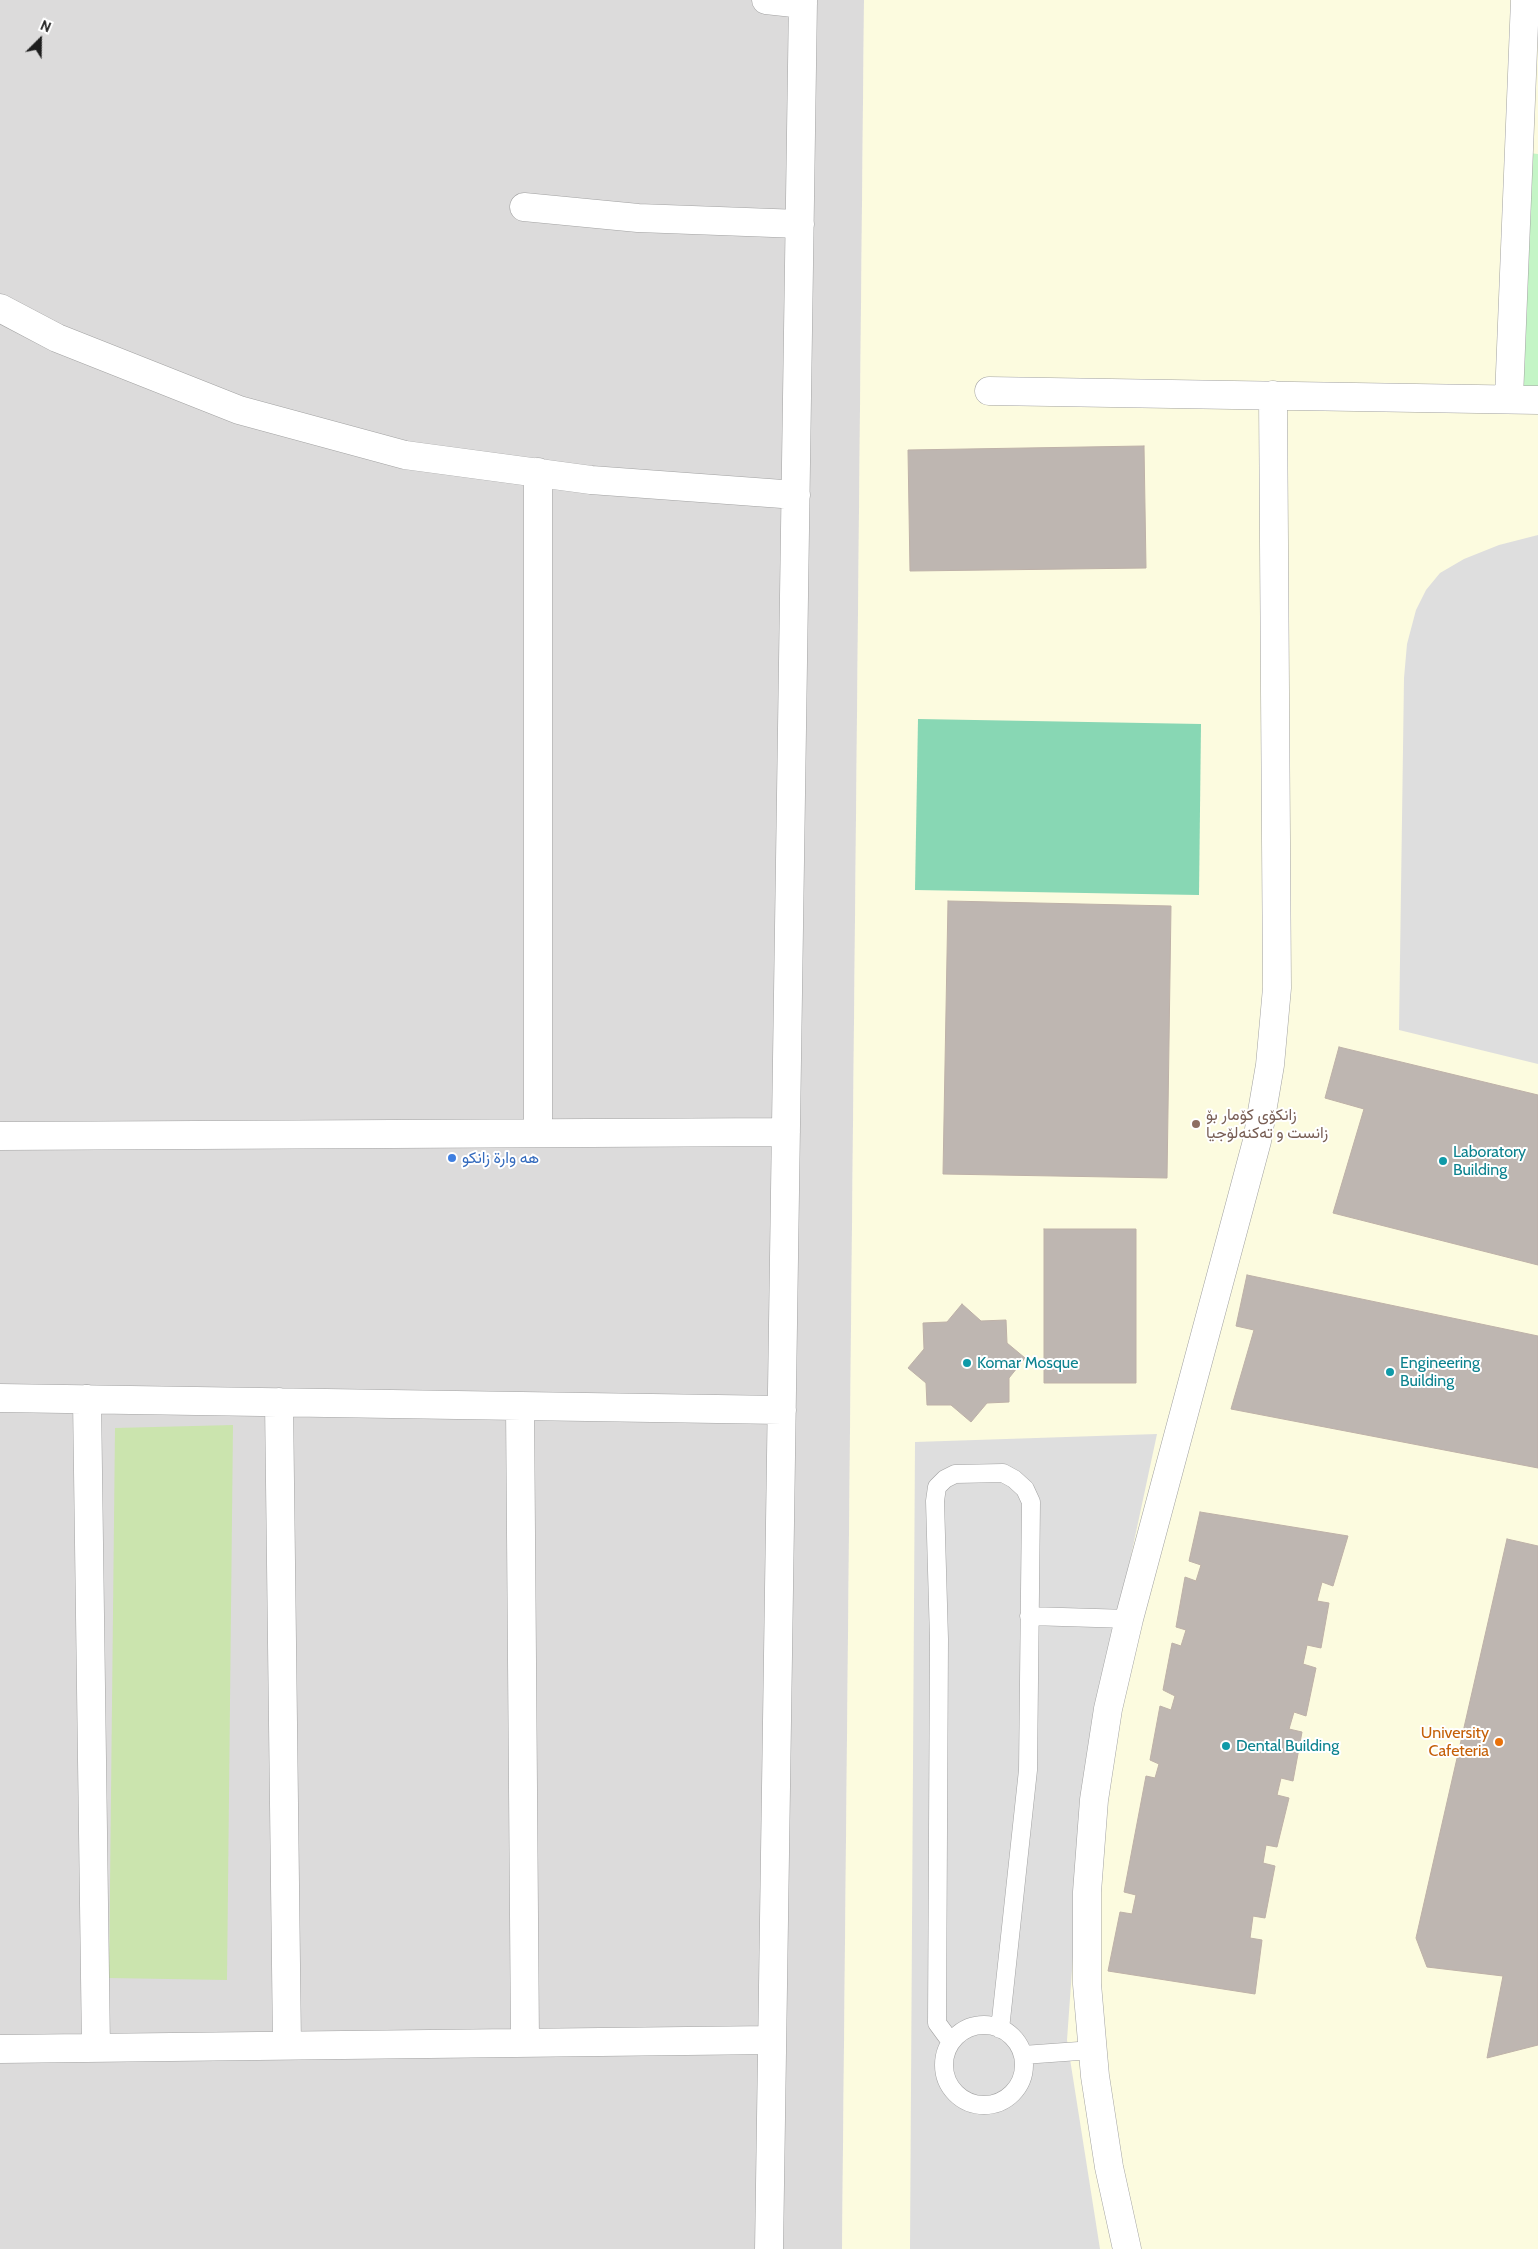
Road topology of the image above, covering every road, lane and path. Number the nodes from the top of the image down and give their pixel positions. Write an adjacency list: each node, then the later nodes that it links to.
1 (766, 0): 3 (street)
2 (1525, 0): 9 (street)
3 (803, 2): 5 (street)
4 (524, 206): 5 (street)
5 (800, 224): 12 (street)
6 (0, 308): 11 (street)
7 (989, 391): 8 (street)
8 (1272, 395): 9 (street); 22 (street)
9 (1509, 398): 10 (street)
10 (1538, 400)
11 (538, 472): 12 (street); 14 (street)
12 (796, 495): 13 (street)
13 (786, 1132): 14 (street); 20 (street)
14 (538, 1133): 15 (street)
15 (0, 1136)
16 (0, 1398): 17 (street)
17 (87, 1399): 18 (street); 28 (street)
18 (279, 1402): 19 (street); 27 (street)
19 (520, 1406): 20 (street); 26 (street)
20 (782, 1410): 24 (street)
21 (1029, 1616): 22 (lane); 23 (lane); 25 (lane)
22 (1129, 1619): 30 (street)
23 (1000, 2029): 25 (lane); 31 (lane)
24 (772, 2040): 26 (street); 32 (street)
25 (951, 2042): 31 (lane)
26 (525, 2043): 27 (street)
27 (287, 2045): 28 (street)
28 (96, 2048): 29 (street)
29 (0, 2049)
30 (1093, 2050): 31 (lane); 33 (street)
31 (1023, 2055)
32 (769, 2249)
33 (1127, 2249)

